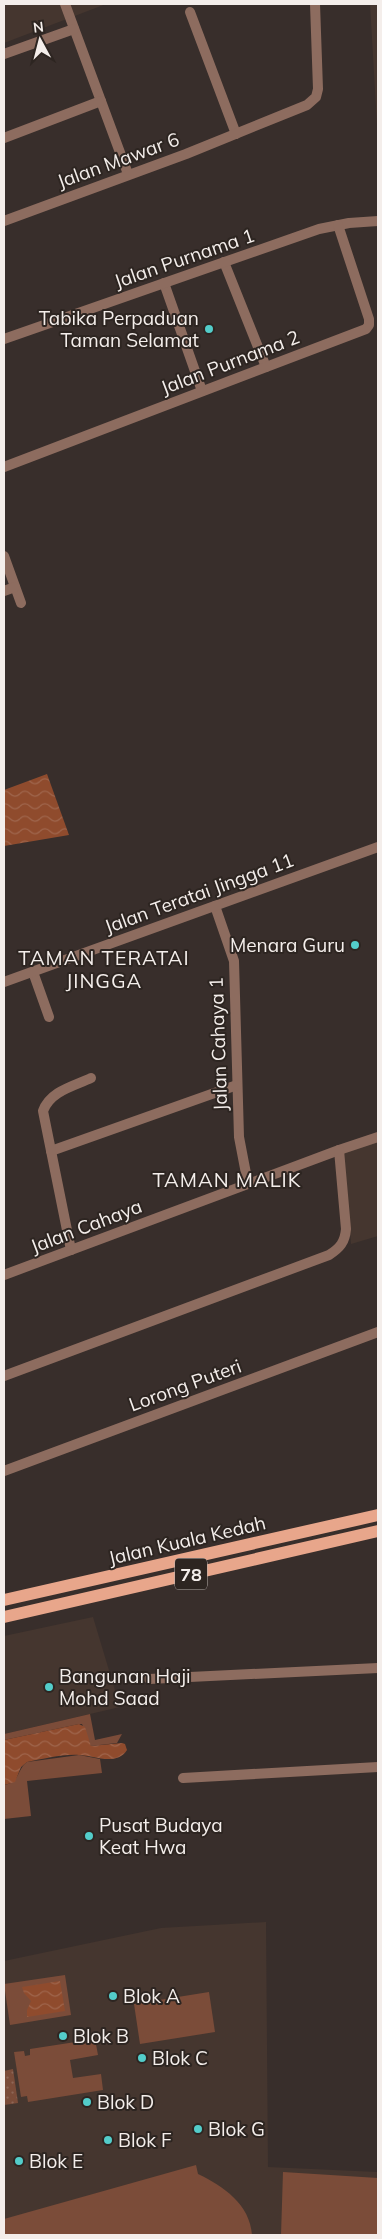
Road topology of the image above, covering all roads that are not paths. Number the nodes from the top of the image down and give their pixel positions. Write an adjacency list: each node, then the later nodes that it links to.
1 (65, 4): 4 (street)
2 (315, 4): 7 (street, Jalan Mawar 6)
3 (190, 12): 7 (street)
4 (74, 29): 5 (street); 6 (street)
5 (4, 54)
6 (101, 101): 8 (street); 9 (street)
7 (240, 132): 9 (street, Jalan Mawar 6)
8 (4, 138)
9 (128, 174): 10 (street, Jalan Mawar 6)
10 (4, 221)
11 (378, 222): 12 (street, Jalan Purnama 1)
12 (338, 225): 13 (street, Jalan Purnama 1); 16 (street, Jalan Purnama 2)
13 (224, 262): 14 (street, Jalan Purnama 1); 16 (street)
14 (164, 283): 15 (street, Jalan Purnama 1); 17 (street)
15 (4, 339)
16 (266, 367): 17 (street, Jalan Purnama 2)
17 (202, 392): 18 (street, Jalan Purnama 2)
18 (4, 466)
19 (4, 556): 20 (street)
20 (15, 587): 21 (street); 22 (street)
21 (4, 592)
22 (21, 603)
23 (378, 847): 24 (street, Jalan Teratai Jingga 11)
24 (214, 906): 25 (street, Jalan Teratai Jingga 11); 29 (street, Jalan Cahaya 1)
25 (33, 972): 26 (street, Jalan Teratai Jingga 11); 27 (street)
26 (4, 982)
27 (49, 1017)
28 (91, 1078): 32 (street)
29 (237, 1085): 32 (street); 33 (street, Jalan Cahaya 1)
30 (378, 1137): 31 (street, Jalan Cahaya)
31 (339, 1150): 33 (street, Jalan Cahaya); 37 (street)
32 (51, 1151): 34 (street)
33 (248, 1184): 34 (street, Jalan Cahaya)
34 (70, 1250): 35 (street, Jalan Cahaya)
35 (4, 1275)
36 (378, 1332): 38 (street, Lorong Puteri)
37 (4, 1376)
38 (4, 1471)
39 (378, 1515): 41 (main road, Jalan Kuala Kedah / 78)
40 (378, 1531): 42 (main road, Jalan Kuala Kedah / 78)
41 (4, 1600)
42 (4, 1617)
43 (378, 1668): 44 (street)
44 (149, 1679)
45 (378, 1767): 46 (street)
46 (183, 1778)

